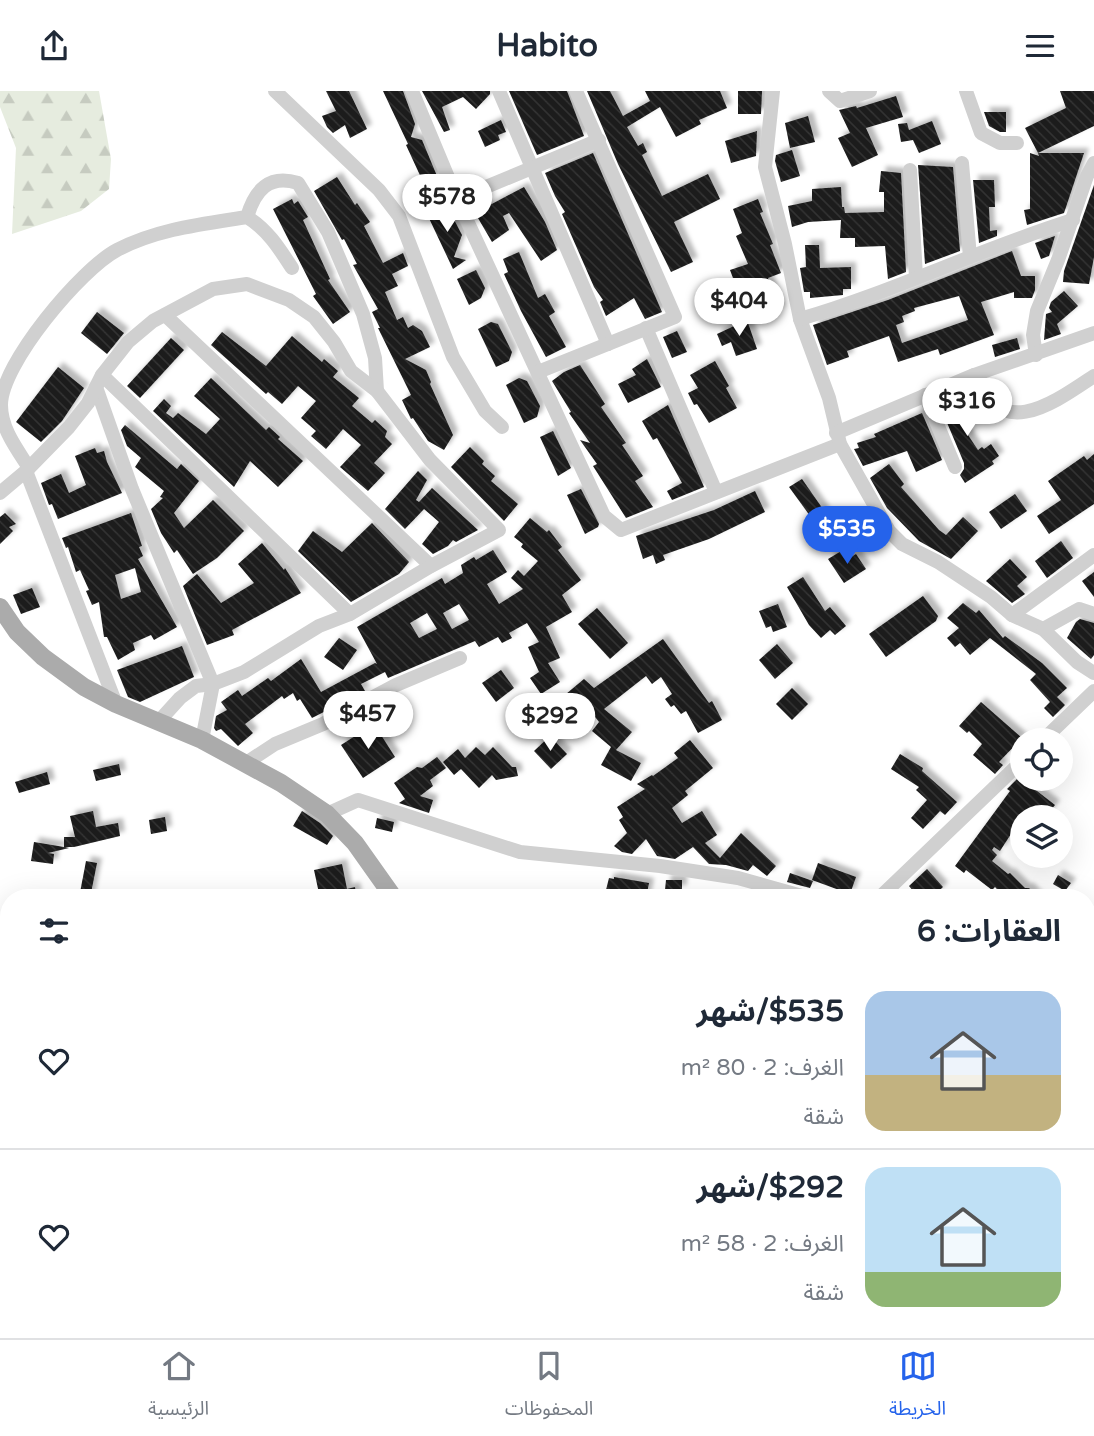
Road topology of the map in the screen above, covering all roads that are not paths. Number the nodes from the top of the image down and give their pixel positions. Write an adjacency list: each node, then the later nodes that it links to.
1 (275, 91): 33 (street)
2 (412, 91): 15 (street)
3 (499, 91): 13 (street)
4 (576, 91): 9 (street)
5 (773, 91): 22 (street)
6 (829, 91): 7 (street)
7 (870, 91)
8 (966, 91): 10 (street)
9 (599, 140): 13 (street); 23 (street)
10 (1017, 143)
11 (962, 163): 18 (street)
12 (1094, 163): 17 (street)
13 (531, 167): 15 (street); 25 (street)
14 (910, 170): 20 (street)
15 (457, 199): 27 (street)
16 (247, 217): 19 (street); 31 (street); 36 (street)
17 (1073, 220): 18 (street); 26 (street)
18 (970, 257): 20 (street)
19 (292, 268)
20 (916, 277): 22 (street)
21 (165, 315): 30 (street); 31 (street); 40 (street)
22 (800, 320): 34 (street)
23 (646, 328): 25 (street); 37 (street)
24 (1094, 333): 26 (street)
25 (608, 344): 27 (street)
26 (1036, 355): 28 (street)
27 (538, 372): 37 (street)
28 (974, 375): 29 (street); 32 (street)
29 (1094, 376)
30 (99, 381): 36 (street); 42 (street); 48 (street)
31 (377, 391): 40 (street)
32 (925, 395): 34 (street); 35 (street)
33 (502, 427)
34 (838, 438): 37 (street); 44 (street)
35 (955, 467)
36 (27, 469): 38 (street); 50 (street)
37 (716, 492)
38 (0, 493)
39 (1094, 555): 44 (street)
40 (431, 566): 42 (street)
41 (0, 607): 50 (main road)
42 (350, 614): 48 (street)
43 (1094, 614): 45 (street)
44 (1012, 615): 45 (street)
45 (1042, 629): 47 (street)
46 (460, 658): 54 (street)
47 (1094, 673)
48 (213, 684): 51 (street); 53 (street)
49 (1094, 691): 52 (street)
50 (116, 704): 51 (main road)
51 (160, 720): 53 (main road)
52 (1055, 728)
53 (202, 740): 54 (main road)
54 (246, 763): 56 (main road)
55 (1010, 772): 59 (street)
56 (327, 814): 57 (main road); 58 (street)
57 (388, 889)
58 (779, 889)
59 (888, 889)

